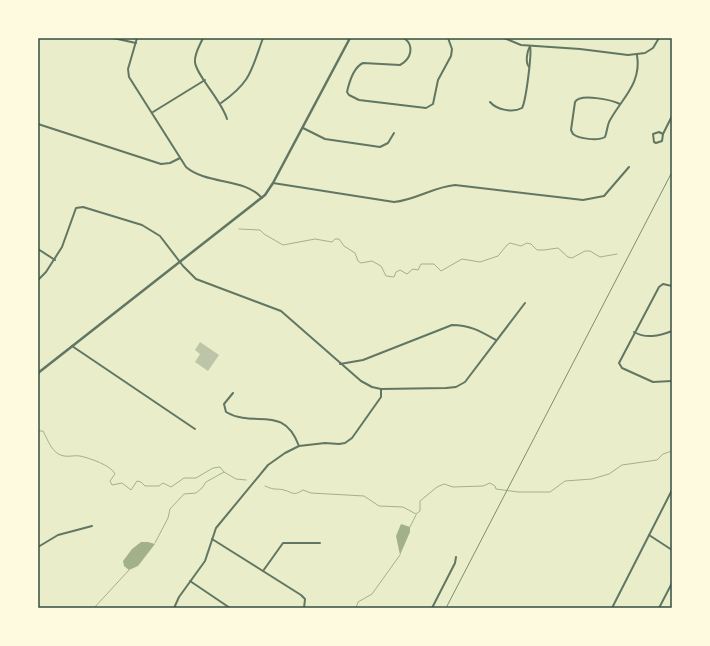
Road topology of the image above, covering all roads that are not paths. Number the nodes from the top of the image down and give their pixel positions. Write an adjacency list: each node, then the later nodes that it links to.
1 (113, 38): 10 (street)
2 (137, 38): 10 (street)
3 (203, 38): 13 (street)
4 (263, 38): 15 (street)
5 (350, 38): 21 (street)
6 (404, 38): 7 (street)
7 (448, 38)
8 (504, 38): 11 (street)
9 (659, 38): 12 (street)
10 (136, 43): 17 (street)
11 (530, 46): 12 (street); 14 (street)
12 (637, 55): 16 (street)
13 (205, 80): 15 (street); 17 (street)
14 (490, 102)
15 (220, 103): 19 (street)
16 (620, 104): 16 (street)
17 (152, 112): 24 (street)
18 (672, 116): 23 (street)
19 (227, 119)
20 (38, 124): 24 (street)
21 (303, 128): 22 (street); 26 (street)
22 (394, 133)
23 (663, 134): 23 (street)
24 (180, 158): 27 (street)
25 (628, 167): 26 (street)
26 (273, 183): 27 (street)
27 (262, 198): 30 (street)
28 (38, 249): 29 (street)
29 (55, 260): 30 (street); 31 (street)
30 (180, 262): 37 (street); 38 (street)
31 (38, 280)
32 (672, 286): 35 (street)
33 (525, 303): 36 (street)
34 (672, 330): 35 (street)
35 (634, 332): 40 (street)
36 (496, 340): 38 (street); 41 (street)
37 (72, 346): 39 (street); 43 (street)
38 (340, 364): 41 (street)
39 (38, 373)
40 (672, 381)
41 (381, 389): 44 (street)
42 (233, 393): 44 (street)
43 (195, 429)
44 (299, 446): 48 (street)
45 (672, 492): 47 (street)
46 (92, 526): 50 (street)
47 (649, 535): 51 (street); 60 (street)
48 (212, 539): 53 (street); 54 (street)
49 (320, 543): 53 (street)
50 (38, 547)
51 (672, 550)
52 (456, 556): 59 (street)
53 (263, 571): 58 (street)
54 (190, 581): 56 (street); 57 (street)
55 (672, 583): 61 (street)
56 (174, 608)
57 (230, 608)
58 (304, 608)
59 (432, 608)
60 (612, 608)
61 (659, 608)

